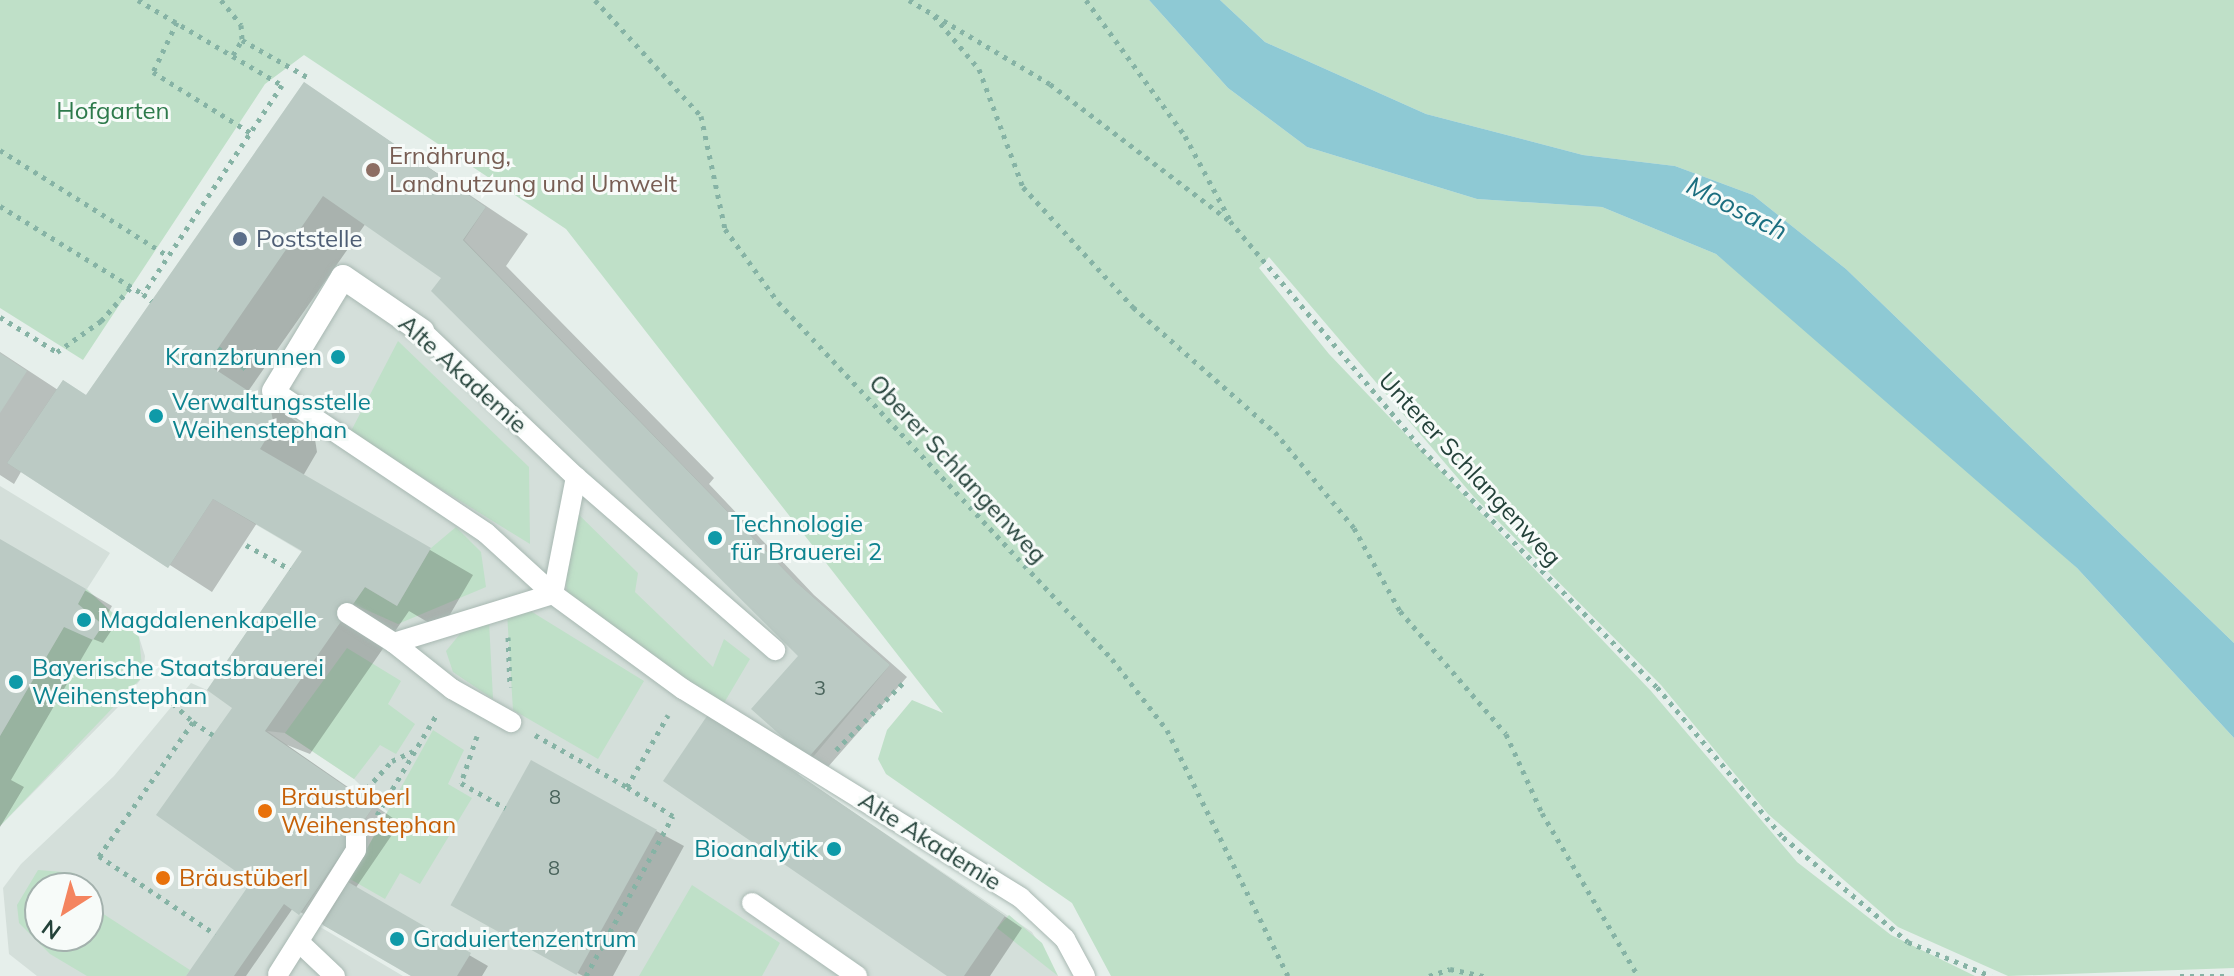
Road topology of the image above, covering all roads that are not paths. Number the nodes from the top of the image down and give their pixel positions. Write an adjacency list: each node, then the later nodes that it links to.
1 (422, 331): 2 (street, Alte Akademie); 3 (lane, Alte Akademie)
2 (274, 391): 4 (lane, Alte Akademie)
3 (576, 477): 4 (lane); 7 (lane, Alte Akademie)
4 (553, 594): 6 (lane); 15 (lane, Alte Akademie)
5 (347, 613): 6 (lane)
6 (394, 643): 8 (lane)
7 (775, 650)
8 (511, 722)
9 (356, 833): 11 (lane)
10 (752, 903): 14 (lane)
11 (300, 943): 12 (lane); 13 (lane)
12 (278, 974)
13 (335, 976)
14 (857, 976)
15 (1085, 976)

